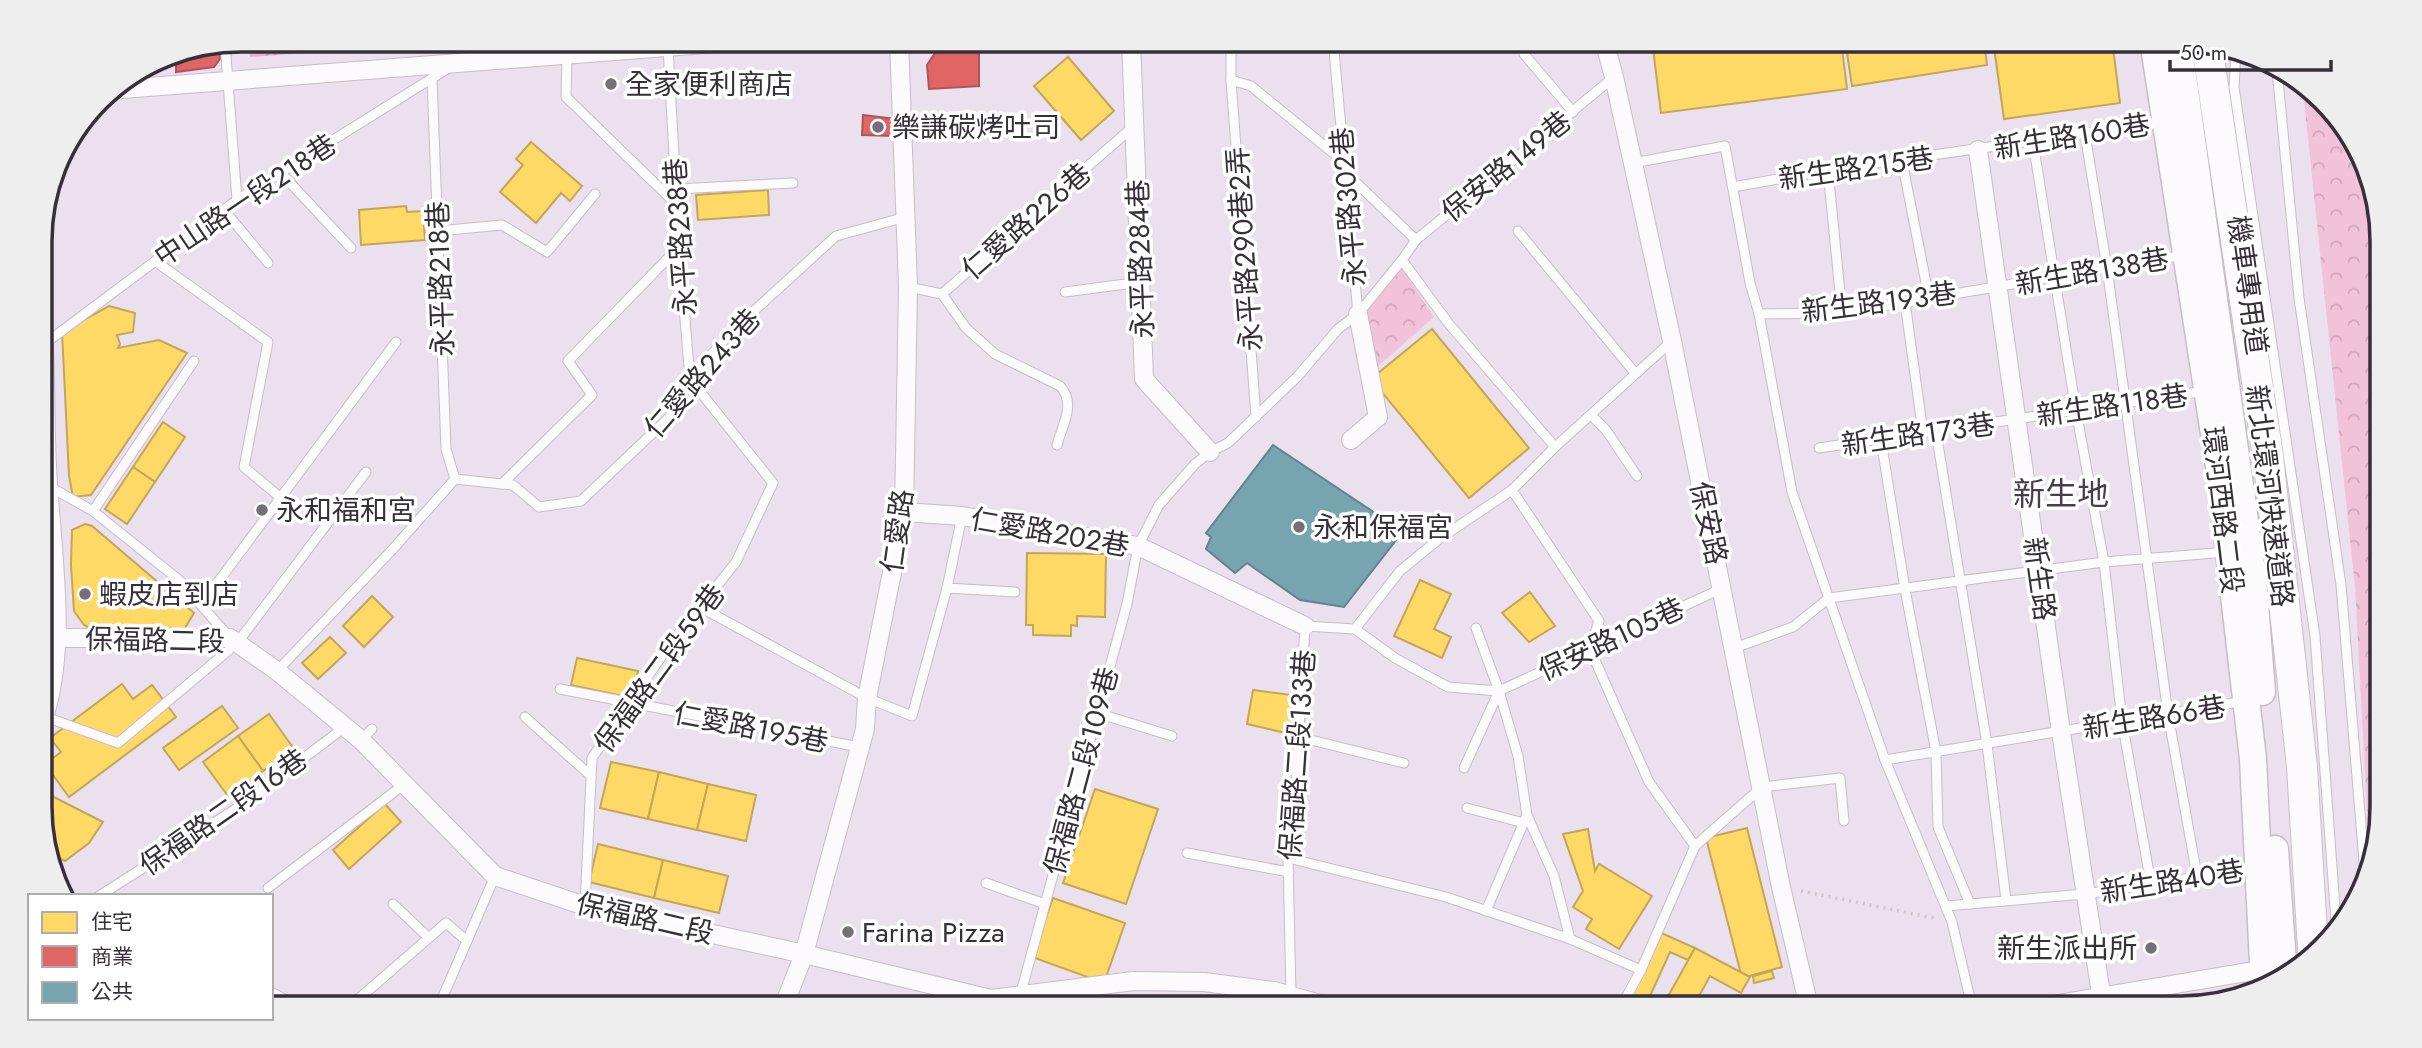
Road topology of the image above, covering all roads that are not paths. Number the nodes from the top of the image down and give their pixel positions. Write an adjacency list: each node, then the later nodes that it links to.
1 (226, 53): 19 (lane)
2 (592, 53): 12 (street)
3 (668, 53): 36 (lane, 永平路238巷)
4 (900, 53): 41 (street, 仁愛路)
5 (1132, 53): 25 (street, 永平路284巷)
6 (1231, 53): 20 (lane, 永平路290巷2弄)
7 (1334, 53): 31 (lane, 永平路302巷)
8 (1608, 53): 17 (street, 保安路)
9 (2155, 53): 24 (main road, 環河西路二段)
10 (2180, 53): 168 (main road, 環河西路二段)
11 (1524, 54): 23 (lane)
12 (567, 55): 16 (street); 39 (lane)
13 (2208, 55): 165 (highway, 新北環河快速道路)
14 (2216, 56): 161 (lane, 機車專用道)
15 (2235, 61): 160 (lane)
16 (455, 64): 18 (lane, 中山路一段218巷); 19 (street)
17 (1614, 77): 23 (lane, 保安路149巷); 30 (street, 保安路)
18 (432, 79): 33 (lane, 中山路一段218巷); 42 (lane, 永平路218巷)
19 (227, 80): 22 (street); 38 (lane)
20 (1231, 80): 31 (lane); 73 (lane, 永平路290巷2弄)
21 (2278, 80): 142 (lane)
22 (131, 88)
23 (1573, 112): 44 (lane, 保安路149巷)
24 (2165, 122): 26 (lane, 新生路160巷); 47 (main road, 環河西路二段)
25 (1136, 125): 53 (street, 永平路284巷); 57 (lane, 仁愛路226巷)
26 (2085, 134): 27 (lane, 新生路160巷); 51 (lane)
27 (2033, 142): 28 (lane, 新生路160巷); 52 (lane)
28 (1978, 150): 29 (lane, 新生路215巷); 55 (street, 新生路)
29 (1902, 161): 32 (lane, 新生路215巷); 58 (lane)
30 (1633, 163): 35 (lane); 64 (street, 保安路)
31 (1343, 166): 44 (lane); 61 (lane, 永平路302巷)
32 (1828, 170): 35 (lane, 新生路215巷); 60 (lane)
33 (281, 173): 38 (lane, 中山路一段218巷); 46 (lane)
34 (793, 183): 36 (lane)
35 (1733, 187): 62 (lane)
36 (676, 189): 39 (lane, 永平路238巷)
37 (595, 194): 42 (lane)
38 (237, 200): 40 (lane, 中山路一段218巷)
39 (676, 204): 45 (lane, 永平路238巷)
40 (224, 210): 49 (lane, 中山路一段218巷); 50 (lane)
41 (906, 217): 54 (street, 仁愛路); 68 (lane, 仁愛路243巷)
42 (438, 231): 85 (lane, 永平路218巷)
43 (1518, 232): 67 (lane)
44 (1416, 240): 48 (lane, 保安路149巷)
45 (678, 247): 68 (lane, 永平路238巷); 86 (lane)
46 (351, 248)
47 (2186, 254): 51 (lane, 新生路138巷); 69 (main road, 環河西路二段)
48 (1402, 260): 61 (lane, 保安路149巷); 80 (lane)
49 (155, 261): 63 (lane, 中山路一段218巷); 89 (lane)
50 (268, 263)
51 (2107, 268): 52 (lane, 新生路138巷); 70 (lane)
52 (2056, 277): 55 (lane, 新生路138巷); 71 (lane)
53 (1141, 282): 56 (lane); 82 (street, 永平路284巷)
54 (908, 287): 57 (lane, 仁愛路226巷); 91 (street, 仁愛路)
55 (1998, 287): 58 (lane, 新生路193巷); 74 (street, 新生路)
56 (1065, 292)
57 (942, 294): 79 (lane)
58 (1929, 298): 59 (lane, 新生路193巷)
59 (1905, 302): 60 (lane, 新生路193巷); 76 (lane)
60 (1842, 313): 62 (lane, 新生路193巷)
61 (1358, 314): 73 (lane, 永平路302巷); 77 (street)
62 (1759, 314): 103 (lane)
63 (53, 337)
64 (1672, 341): 67 (lane, 保福路二段133巷); 100 (street, 保安路)
65 (396, 342): 89 (lane)
66 (194, 361): 90 (lane)
67 (1635, 373): 72 (lane, 保福路二段133巷)
68 (690, 379): 86 (lane, 仁愛路243巷); 105 (lane, 保福路二段59巷)
69 (2207, 391): 70 (lane, 新生路118巷); 94 (main road, 環河西路二段)
70 (2125, 404): 71 (lane, 新生路118巷); 95 (lane)
71 (2076, 411): 74 (lane, 新生路118巷); 96 (lane)
72 (1591, 415): 80 (lane, 保福路二段133巷); 84 (lane)
73 (1256, 417): 82 (lane)
74 (2017, 420): 75 (lane, 新生路173巷); 97 (street, 新生路)
75 (1936, 432): 76 (lane, 新生路173巷); 98 (lane)
76 (1923, 433): 78 (lane, 新生路173巷)
77 (1351, 440)
78 (1881, 440): 81 (lane, 新生路173巷); 101 (lane)
79 (1057, 445)
80 (1555, 447): 88 (lane, 保福路二段133巷)
81 (1819, 448)
82 (1210, 452): 93 (lane)
83 (366, 472): 110 (lane)
84 (1637, 476)
85 (455, 479): 86 (lane); 113 (lane)
86 (502, 484)
87 (53, 488): 90 (lane)
88 (1512, 490): 108 (lane, 保福路二段133巷); 112 (lane)
89 (281, 498): 104 (lane)
90 (93, 511): 104 (lane)
91 (904, 512): 92 (street, 仁愛路202巷); 116 (street, 仁愛路)
92 (962, 516): 93 (street, 仁愛路202巷); 99 (lane)
93 (1138, 546): 106 (street, 仁愛路202巷); 119 (lane, 保福路二段109巷)
94 (2229, 552): 95 (lane); 117 (main road, 環河西路二段)
95 (2147, 559): 96 (lane); 120 (lane)
96 (2104, 562): 97 (lane); 123 (lane)
97 (2039, 573): 98 (lane); 125 (street, 新生路)
98 (1961, 582): 101 (lane); 128 (lane)
99 (947, 588): 102 (lane); 116 (lane)
100 (1723, 588): 111 (street, 保安路); 112 (lane, 保安路105巷)
101 (1905, 589): 103 (lane); 130 (lane)
102 (1015, 592)
103 (1829, 598): 111 (lane); 131 (lane)
104 (201, 605): 110 (lane)
105 (700, 607): 116 (lane); 118 (lane, 保福路二段59巷)
106 (1305, 626): 108 (lane, 保福路二段133巷); 127 (lane, 保福路二段133巷)
107 (1476, 628): 115 (lane)
108 (1355, 629): 115 (lane)
109 (53, 638): 110 (street, 保福路二段)
110 (233, 643): 113 (street, 保福路二段); 122 (lane)
111 (1734, 648): 136 (street, 保安路)
112 (1590, 649): 115 (lane, 保安路105巷); 140 (lane)
113 (277, 671): 124 (street, 保福路二段)
114 (559, 689): 118 (lane, 仁愛路195巷)
115 (1499, 691): 133 (lane); 138 (lane)
116 (867, 698): 129 (street, 仁愛路)
117 (2246, 701): 120 (lane, 新生路66巷); 144 (main road, 環河西路二段)
118 (629, 703): 129 (lane, 仁愛路195巷); 134 (lane, 保福路二段59巷)
119 (1097, 713): 126 (lane); 155 (lane, 保福路二段109巷)
120 (2168, 714): 123 (lane, 新生路66巷); 147 (lane)
121 (524, 717): 134 (lane)
122 (53, 719)
123 (2122, 721): 125 (lane, 新生路66巷); 149 (lane)
124 (345, 726): 135 (street, 保福路二段); 151 (lane, 保福路二段16巷)
125 (2061, 732): 128 (lane, 新生路66巷); 152 (street, 新生路)
126 (1172, 736)
127 (1299, 737): 132 (lane); 143 (lane, 保福路二段133巷)
128 (1987, 744): 130 (lane, 新生路66巷); 153 (lane)
129 (859, 747): 166 (street, 仁愛路)
130 (1936, 752): 131 (lane, 新生路66巷); 156 (lane)
131 (1885, 760): 158 (lane)
132 (1404, 763)
133 (1464, 768)
134 (591, 776): 157 (lane, 保福路二段59巷)
135 (406, 783): 146 (street, 保福路二段); 150 (lane)
136 (1762, 787): 139 (lane); 140 (lane); 174 (street, 保安路)
137 (1467, 808): 138 (lane)
138 (1526, 819): 159 (lane); 163 (lane)
139 (1844, 821)
140 (1695, 846): 167 (lane)
141 (1187, 853): 145 (lane)
142 (2363, 853)
143 (1289, 858): 145 (lane, 保福路二段133巷); 159 (lane)
144 (2259, 867): 147 (lane, 新生路40巷); 169 (main road, 環河西路二段)
145 (1289, 872): 172 (lane, 保福路二段133巷)
146 (495, 876): 157 (street, 保福路二段); 164 (lane)
147 (2197, 876): 149 (lane, 新生路40巷)
148 (986, 883): 155 (lane)
149 (2151, 884): 152 (lane, 新生路40巷)
150 (268, 888)
151 (102, 894)
152 (2085, 894): 153 (lane, 新生路40巷); 176 (street, 新生路)
153 (2006, 900): 156 (lane, 新生路40巷)
154 (393, 904): 162 (lane)
155 (1045, 904): 182 (lane, 保福路二段109巷)
156 (1969, 904): 158 (lane, 新生路40巷)
157 (585, 906): 166 (street, 保福路二段)
158 (1946, 906): 175 (lane)
159 (1486, 911): 163 (lane)
160 (2336, 915)
161 (2319, 935)
162 (429, 938): 164 (lane); 178 (lane)
163 (1570, 939): 167 (lane)
164 (467, 941): 179 (lane)
165 (2313, 941)
166 (804, 954): 180 (street, 仁愛路); 181 (street, 保福路二段)
167 (1641, 970): 173 (lane)
168 (2274, 971)
169 (2274, 971)
170 (2265, 975): 177 (street)
171 (1280, 995): 183 (street, 保福路二段)
172 (1290, 995)
173 (1627, 995)
174 (1806, 995)
175 (1969, 995)
176 (2102, 995)
177 (2146, 995)
178 (362, 996)
179 (443, 996)
180 (788, 996)
181 (962, 996)
182 (1020, 996)
183 (1074, 996)

